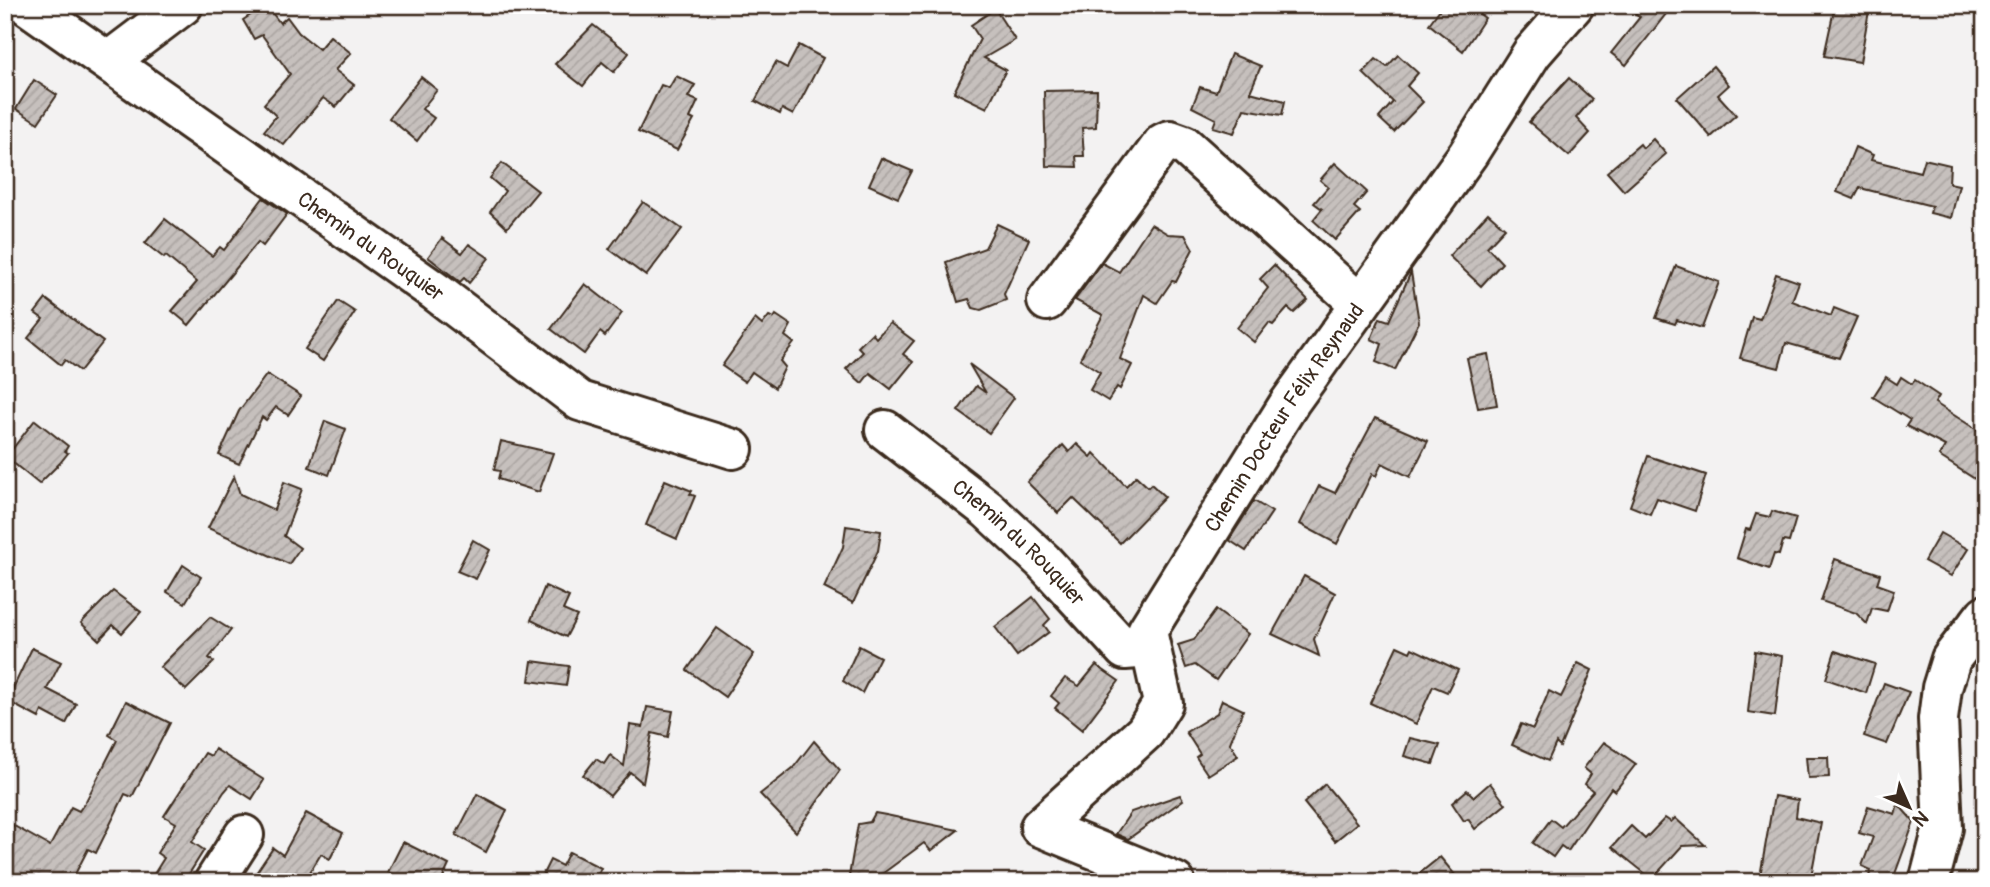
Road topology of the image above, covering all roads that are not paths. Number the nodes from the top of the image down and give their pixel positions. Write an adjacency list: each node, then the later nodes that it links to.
1 (27, 5): 4 (street, Chemin du Rouquier)
2 (183, 5): 4 (street)
3 (1574, 5): 6 (street, Chemin Docteur Félix Reynaud)
4 (109, 61): 8 (street, Chemin du Rouquier)
5 (1046, 301): 6 (street)
6 (1360, 304): 10 (street, Chemin Docteur Félix Reynaud)
7 (885, 430): 10 (street, Chemin du Rouquier)
8 (733, 449)
9 (1985, 615): 14 (street)
10 (1150, 648): 13 (street, Chemin Docteur Félix Reynaud)
11 (244, 835): 12 (street)
12 (214, 882)
13 (1175, 882)
14 (1928, 882)

